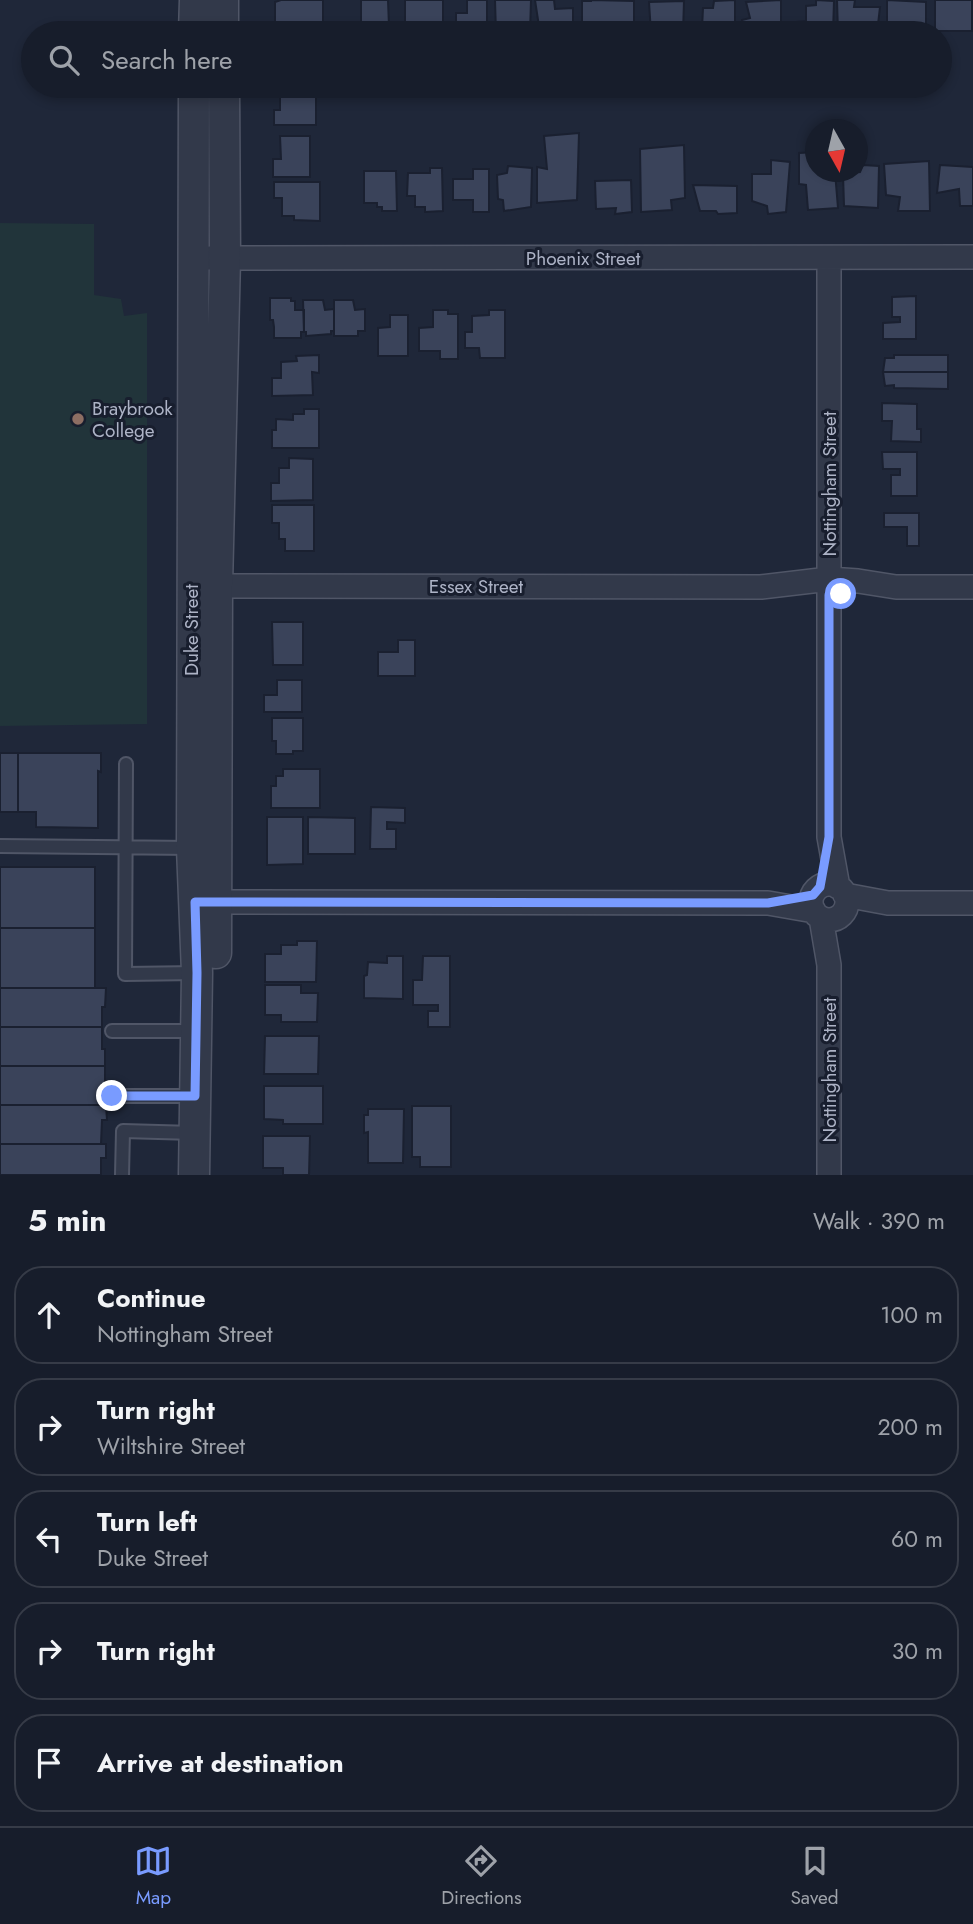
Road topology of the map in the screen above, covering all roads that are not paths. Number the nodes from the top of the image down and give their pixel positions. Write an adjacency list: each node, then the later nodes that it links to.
1 (195, 0): 3 (street)
2 (223, 0): 4 (street)
3 (194, 21)
4 (223, 21)
5 (194, 98): 10 (street, Duke Street)
6 (224, 98): 8 (street, Duke Street)
7 (973, 257): 9 (street, Phoenix Street)
8 (225, 258): 9 (street, Phoenix Street); 10 (street, Phoenix Street); 11 (street, Duke Street)
9 (829, 258): 12 (street, Nottingham Street)
10 (193, 259): 11 (street, Duke Street)
11 (204, 586): 12 (street, Essex Street); 17 (street, Duke Street); 18 (street, Duke Street)
12 (829, 587): 13 (street, Essex Street); 19 (street, Nottingham Street)
13 (973, 587)
14 (126, 764): 16 (lane)
15 (0, 846): 16 (lane)
16 (125, 847): 17 (lane); 21 (lane)
17 (192, 848): 18 (street, Duke Street)
18 (206, 902): 19 (street); 21 (street, Duke Street); 29 (street, Duke Street)
19 (829, 903): 20 (street); 30 (street, Nottingham Street)
20 (973, 903)
21 (197, 973): 23 (street, Duke Street)
22 (111, 1031): 23 (lane)
23 (196, 1031): 25 (street, Duke Street)
24 (112, 1096): 25 (lane)
25 (195, 1096): 26 (street, Duke Street)
26 (194, 1133): 27 (lane); 28 (street, Duke Street)
27 (122, 1175)
28 (194, 1175)
29 (214, 1175)
30 (829, 1175)

